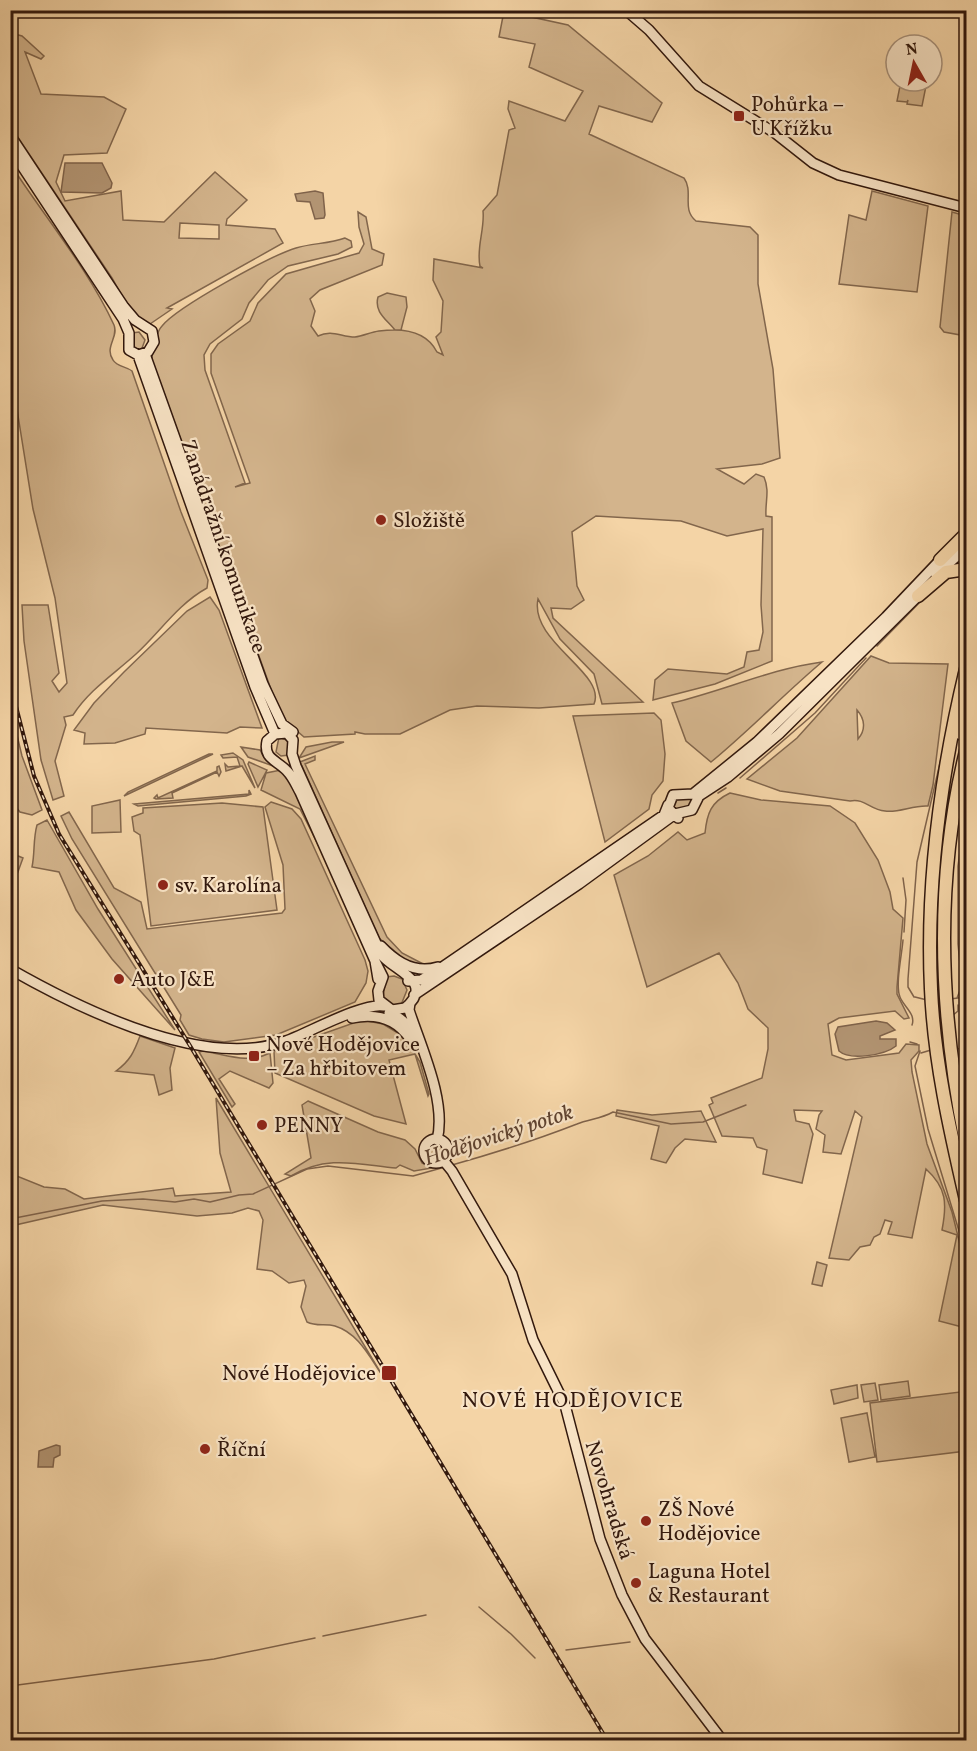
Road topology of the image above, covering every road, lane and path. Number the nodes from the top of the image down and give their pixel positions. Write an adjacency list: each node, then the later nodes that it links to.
1 (626, 10): 4 (main road)
2 (10, 135): 5 (main road)
3 (10, 148): 5 (main road)
4 (966, 208)
5 (120, 306): 6 (main road); 7 (main road)
6 (144, 327): 7 (main road); 8 (main road)
7 (126, 332): 8 (main road); 9 (main road, Zanádražní komunikace)
8 (144, 353): 9 (main road, Zanádražní komunikace); 9 (main road, Zanádražní komunikace)
9 (151, 381): 17 (main road, Zanádražní komunikace); 19 (main road, Zanádražní komunikace)
10 (966, 534): 13 (highway)
11 (966, 540): 13 (main road)
12 (966, 548): 15 (main road)
13 (940, 560): 26 (main road)
14 (966, 569): 15 (highway)
15 (918, 596): 24 (main road)
16 (966, 669): 28 (highway)
17 (273, 706): 19 (main road, Zanádražní komunikace); 21 (main road, Zanádražní komunikace)
18 (966, 711): 28 (highway)
19 (276, 734): 21 (main road); 22 (main road); 25 (main road)
20 (966, 751): 31 (highway)
21 (295, 755): 22 (main road); 25 (main road)
22 (282, 760): 25 (main road)
23 (966, 778): 31 (highway)
24 (710, 790): 26 (main road); 29 (main road)
25 (304, 791): 32 (main road); 35 (main road)
26 (693, 793): 27 (main road); 29 (main road); 30 (main road)
27 (668, 805): 29 (main road); 30 (main road)
28 (940, 816): 45 (highway)
29 (676, 818): 38 (main road)
30 (652, 822): 33 (main road)
31 (946, 871): 43 (highway)
32 (376, 940): 33 (main road); 36 (main road)
33 (464, 952): 36 (main road)
34 (10, 969): 39 (main road)
35 (380, 977): 36 (main road); 37 (main road); 37 (main road)
36 (411, 981): 38 (main road); 38 (main road)
37 (378, 1002): 38 (main road); 39 (main road); 40 (main road)
38 (410, 1002): 40 (main road)
39 (332, 1023): 41 (main road)
40 (421, 1047): 41 (main road)
41 (431, 1078): 42 (main road)
42 (437, 1140): 44 (main road); 44 (main road)
43 (966, 1143)
44 (448, 1165): 46 (main road, Novohradská)
45 (966, 1200)
46 (722, 1740)

